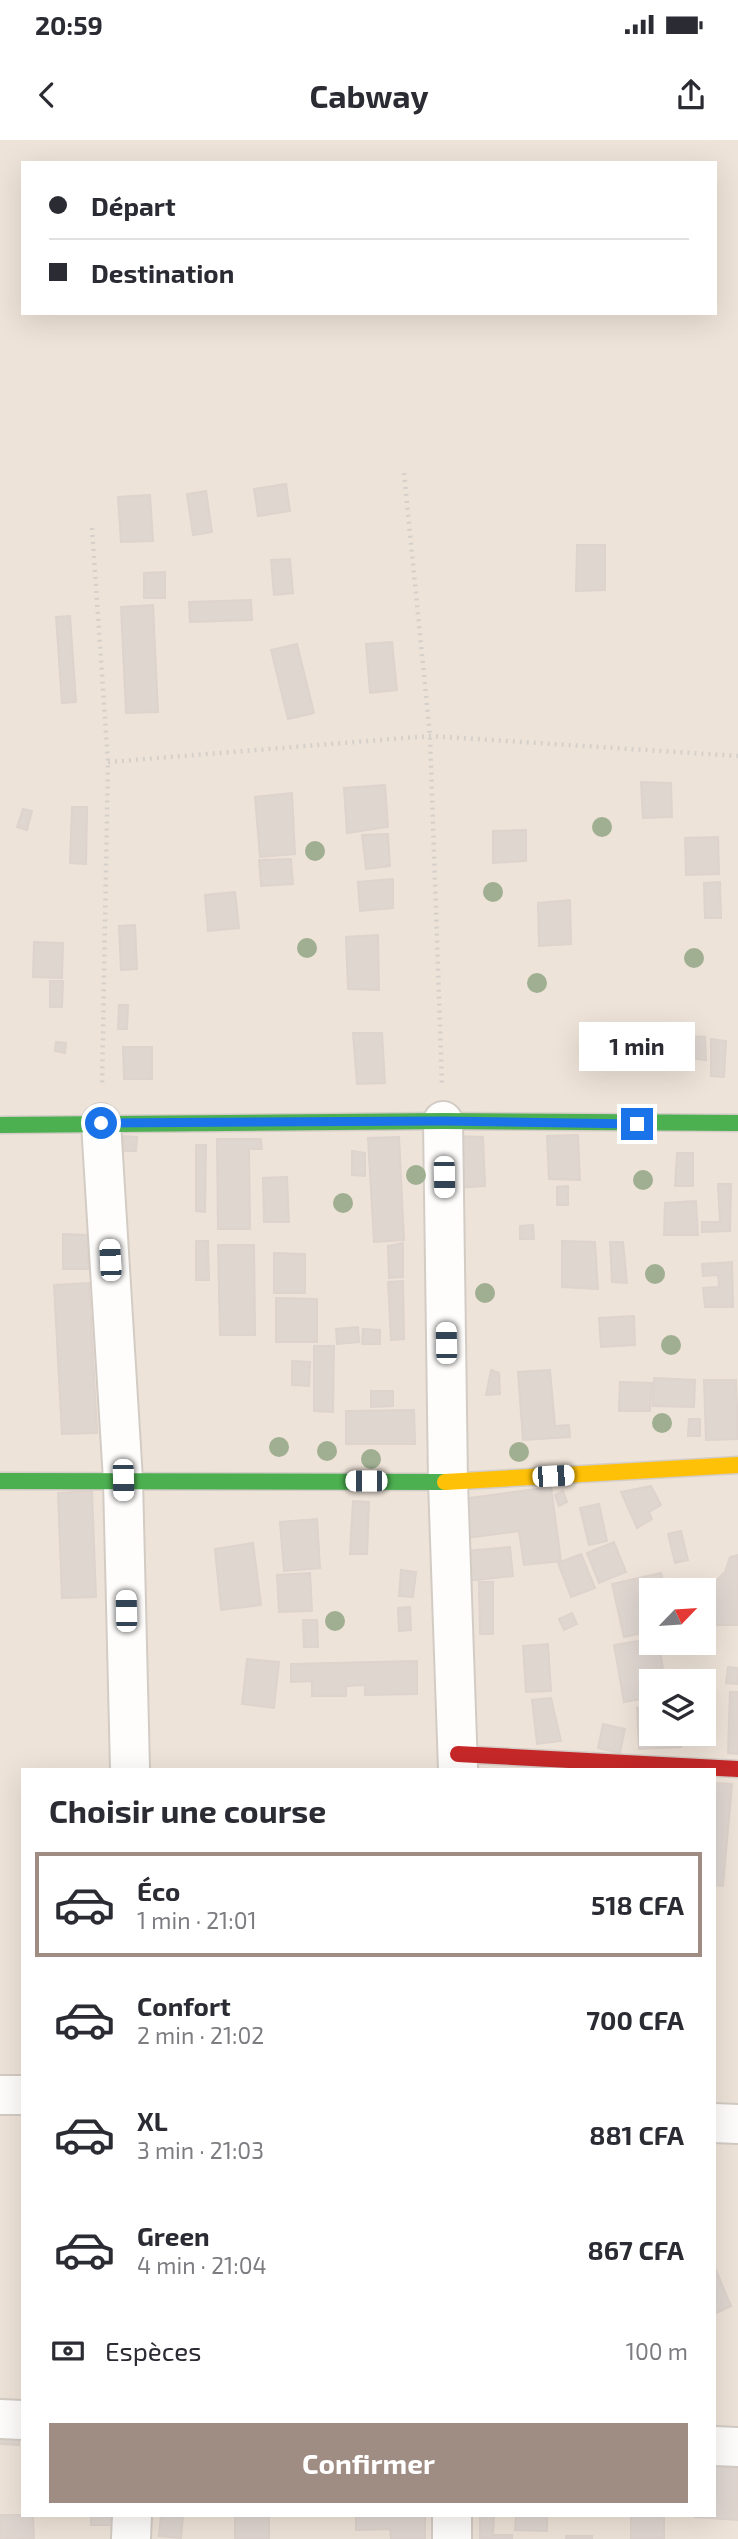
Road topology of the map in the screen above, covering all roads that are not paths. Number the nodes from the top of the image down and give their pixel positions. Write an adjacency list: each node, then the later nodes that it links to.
1 (443, 1121): 2 (street); 3 (street); 8 (street)
2 (101, 1123): 4 (street); 6 (street)
3 (738, 1123)
4 (0, 1125)
5 (738, 1465): 8 (street)
6 (123, 1480): 7 (street); 8 (street); 10 (street)
7 (0, 1481)
8 (447, 1482): 9 (street)
9 (458, 1762): 11 (street)
10 (130, 1768)
11 (698, 1768)
12 (716, 1768): 13 (street)
13 (738, 1769)
14 (0, 2095): 15 (street)
15 (21, 2095)
16 (716, 2123): 17 (street)
17 (738, 2124)
18 (0, 2419): 19 (street)
19 (21, 2420)
20 (716, 2446): 21 (street)
21 (738, 2447)
22 (132, 2517): 24 (street)
23 (453, 2517): 25 (street)
24 (131, 2539)
25 (452, 2539)

